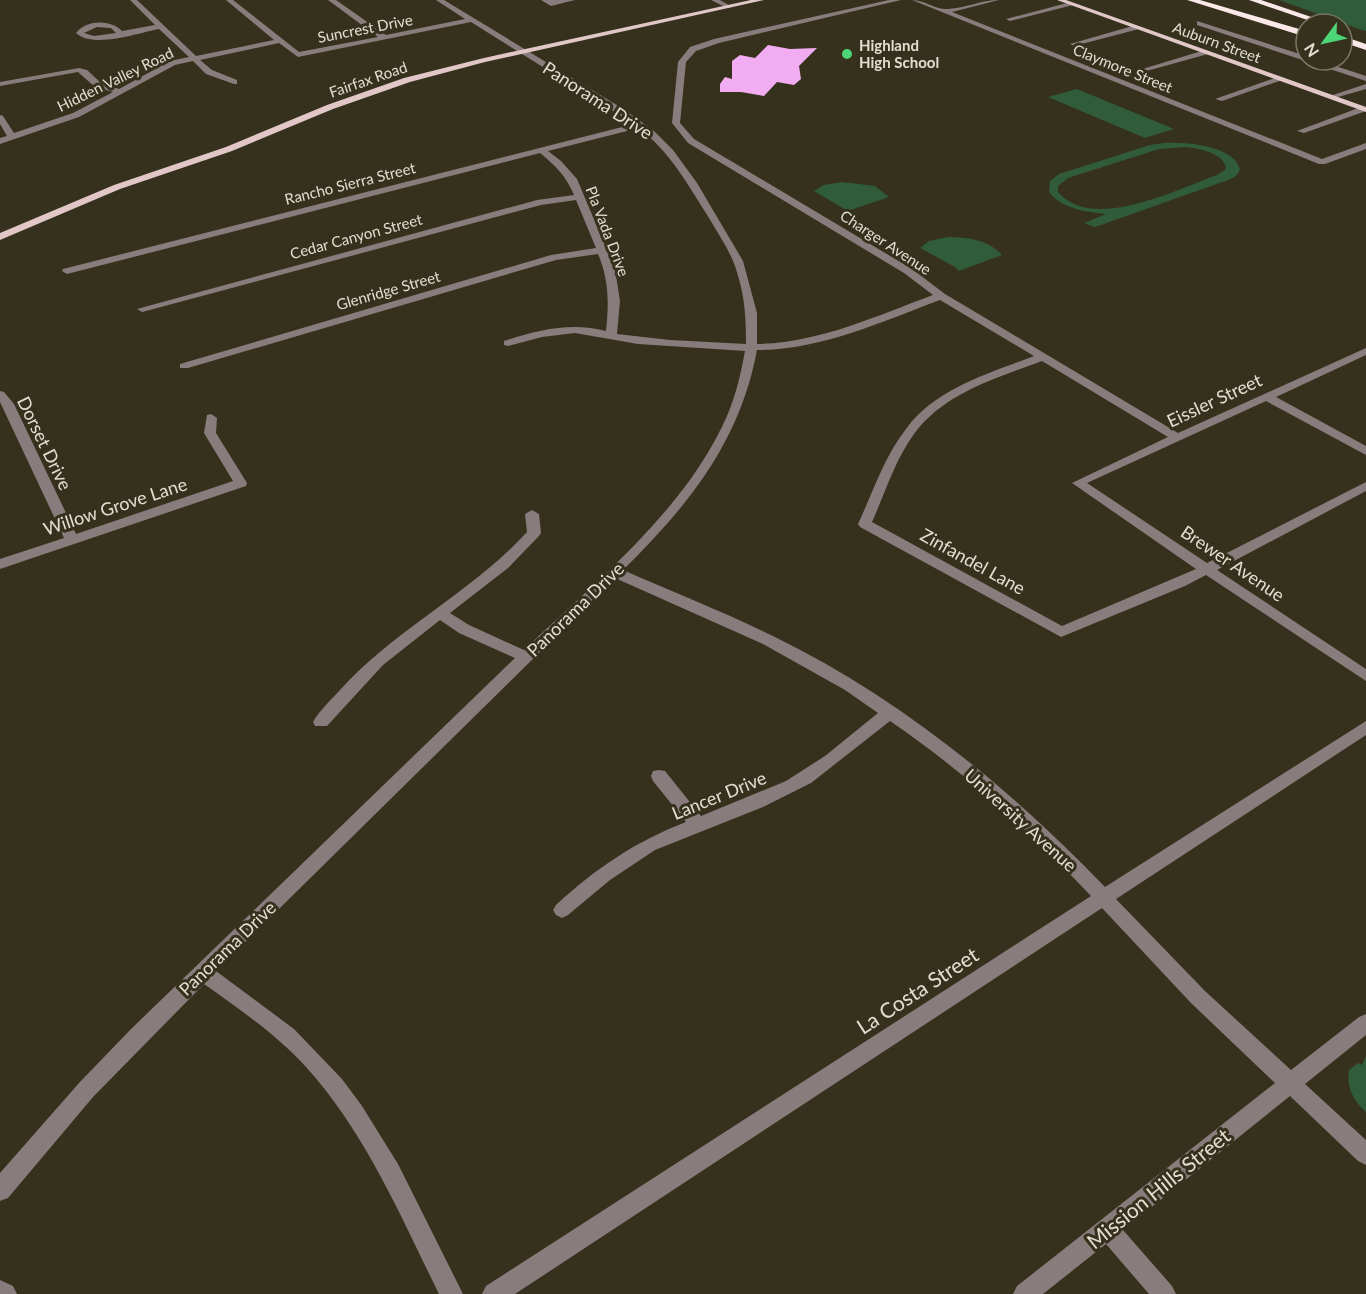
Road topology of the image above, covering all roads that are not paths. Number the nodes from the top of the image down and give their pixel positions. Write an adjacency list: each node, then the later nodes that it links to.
1 (133, 0): 28 (street)
2 (229, 0): 33 (street)
3 (331, 0): 32 (street)
4 (439, 0): 24 (street, Panorama Drive)
5 (572, 0): 17 (street)
6 (714, 0): 19 (street)
7 (761, 0): 19 (main road, Fairfax Road)
8 (898, 0): 63 (street, Charger Avenue)
9 (915, 0): 20 (street, Claymore Street)
10 (996, 0): 20 (street)
11 (1059, 0): 18 (main road, Auburn Street)
12 (1191, 0): 29 (highway)
13 (1215, 0): 26 (highway)
14 (1221, 0): 27 (highway)
15 (1252, 0): 22 (highway)
16 (1271, 0): 21 (highway)
17 (548, 2)
18 (1071, 4): 23 (street); 30 (main road, Auburn Street)
19 (729, 7): 35 (main road, Fairfax Road)
20 (945, 12): 54 (street, Claymore Street)
21 (1304, 12)
22 (1294, 13)
23 (1010, 19)
24 (472, 20): 32 (street, Suncrest Drive); 35 (street, Panorama Drive)
25 (1200, 22): 37 (street)
26 (1294, 25)
27 (1294, 25)
28 (160, 26): 31 (street); 38 (street)
29 (1294, 26)
30 (1136, 27): 34 (street); 36 (main road, Auburn Street)
31 (120, 34)
32 (385, 38): 33 (street, Suncrest Drive)
33 (279, 40): 38 (street, Hidden Valley Road)
34 (1074, 44)
35 (523, 51): 51 (street, Panorama Drive); 60 (main road, Fairfax Road)
36 (1205, 52): 39 (street); 42 (main road, Auburn Street)
37 (1294, 54)
38 (193, 57): 43 (street); 46 (street, Hidden Valley Road)
39 (1143, 70)
40 (1346, 72): 41 (street)
41 (1366, 79)
42 (1281, 80): 47 (main road, Auburn Street); 48 (street)
43 (234, 82)
44 (0, 84): 46 (street)
45 (1366, 86): 47 (street)
46 (122, 92): 55 (street, Hidden Valley Road)
47 (1331, 97): 49 (main road, Auburn Street)
48 (1218, 99)
49 (1365, 110): 52 (street)
50 (0, 118): 55 (street)
51 (641, 125): 58 (street, Rancho Sierra Street); 67 (street, Panorama Drive)
52 (1301, 131)
53 (1231, 135): 54 (street)
54 (1259, 137): 57 (street, Claymore Street)
55 (13, 138): 56 (street, Hidden Valley Road)
56 (0, 141)
57 (1366, 146)
58 (541, 150): 59 (street, Pla Vada Drive); 62 (street, Rancho Sierra Street)
59 (579, 197): 61 (street, Pla Vada Drive); 64 (street, Cedar Canyon Street)
60 (0, 237)
61 (602, 250): 65 (street, Pla Vada Drive); 70 (street, Glenridge Street)
62 (67, 271)
63 (941, 296): 67 (street); 69 (street, Charger Avenue)
64 (142, 309)
65 (611, 336): 66 (street); 67 (street)
66 (508, 343)
67 (752, 347): 82 (street, Panorama Drive)
68 (1364, 354): 72 (street, Eissler Street)
69 (1042, 357): 74 (street, Charger Avenue); 81 (street, Zinfandel Lane)
70 (184, 366)
71 (0, 395): 79 (street, Dorset Drive)
72 (1266, 396): 74 (street, Eissler Street); 75 (street)
73 (211, 418): 79 (street, Willow Grove Lane)
74 (1176, 437): 76 (street, Eissler Street)
75 (1366, 451)
76 (1078, 483): 81 (street, Brewer Avenue)
77 (1366, 486): 81 (street)
78 (532, 514): 83 (street)
79 (72, 540): 80 (street, Willow Grove Lane)
80 (0, 564)
81 (1207, 569): 85 (street, Brewer Avenue)
82 (614, 572): 84 (street, Panorama Drive); 86 (street, University Avenue)
83 (440, 614): 84 (street); 87 (street)
84 (526, 657): 93 (street, Panorama Drive)
85 (1366, 676)
86 (890, 712): 90 (street, Lancer Drive); 91 (street, University Avenue)
87 (321, 722)
88 (1366, 727): 91 (street, La Costa Street)
89 (659, 776): 90 (street)
90 (698, 825): 92 (street, Lancer Drive)
91 (1104, 897): 95 (street, University Avenue); 102 (street, La Costa Street)
92 (562, 910)
93 (202, 972): 97 (street, Panorama Drive); 101 (street)
94 (1366, 1023): 95 (street, Mission Hills Street)
95 (1290, 1083): 96 (street, University Avenue); 98 (street, Mission Hills Street)
96 (1366, 1154)
97 (0, 1190)
98 (1107, 1228): 103 (street, Mission Hills Street); 104 (street)
99 (0, 1292): 100 (street)
100 (5, 1294)
101 (451, 1294)
102 (494, 1294)
103 (1025, 1294)
104 (1164, 1294)

